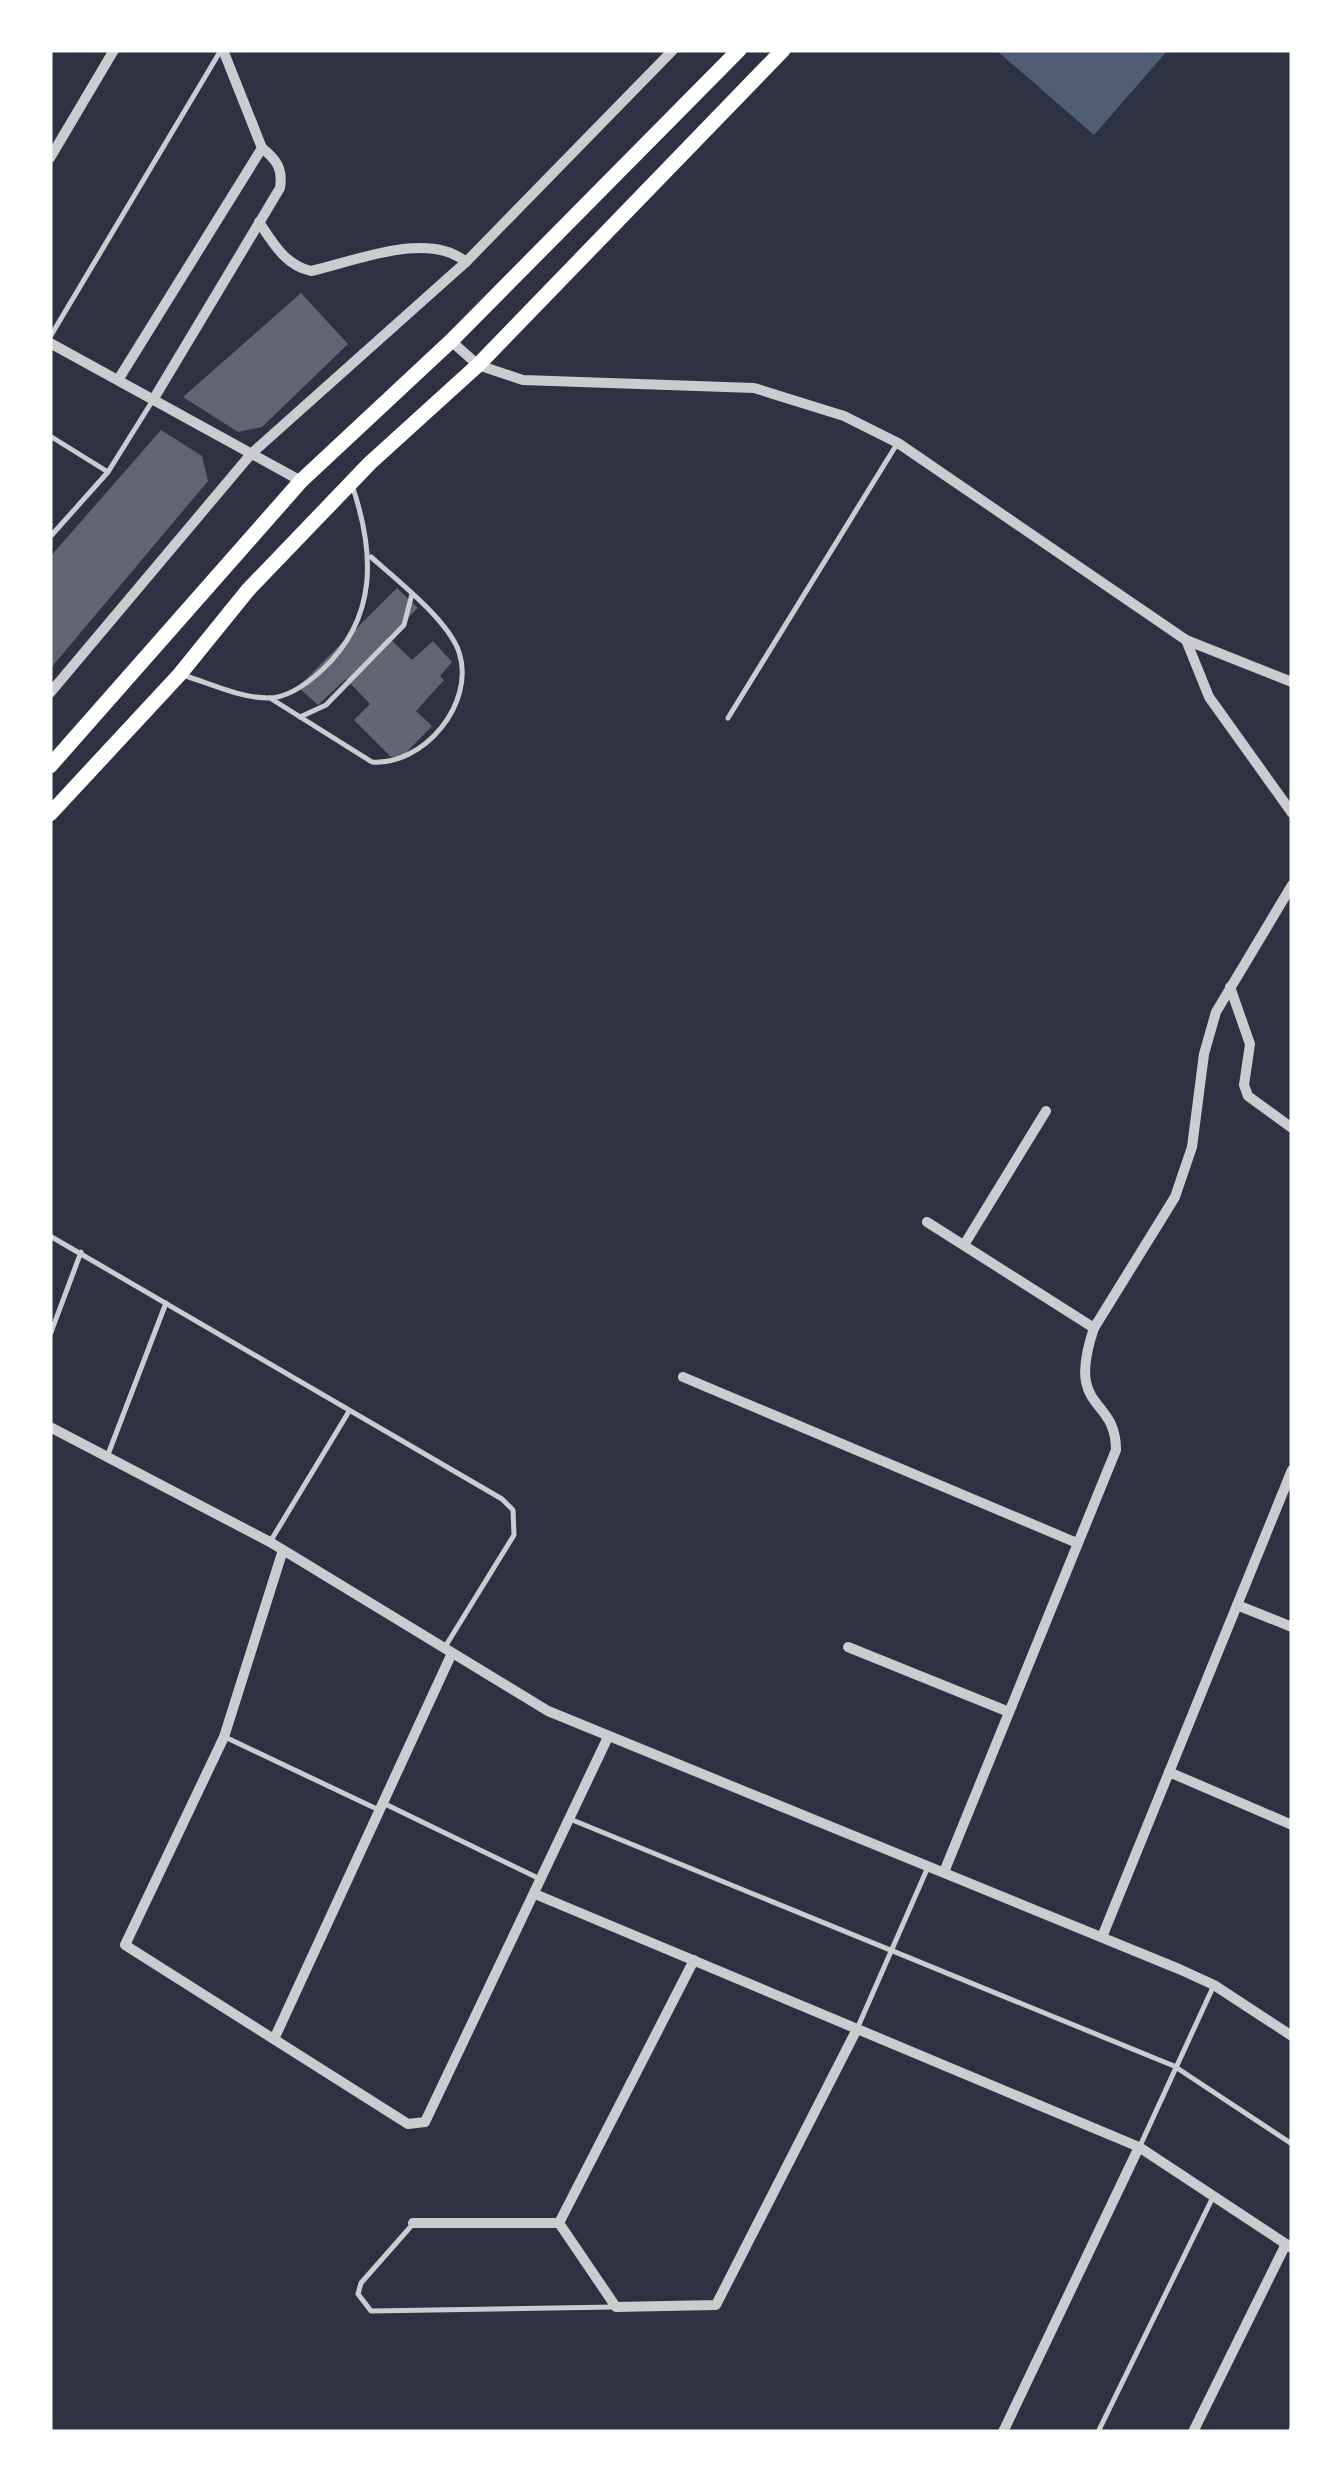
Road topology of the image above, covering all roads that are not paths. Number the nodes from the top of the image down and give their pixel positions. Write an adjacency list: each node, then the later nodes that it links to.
1 (114, 50): 7 (street)
2 (222, 50): 6 (street); 10 (lane)
3 (673, 50): 9 (street)
4 (738, 50): 11 (main road)
5 (783, 50): 12 (main road)
6 (262, 148): 8 (street); 13 (street)
7 (50, 158)
8 (259, 222): 9 (street); 14 (street)
9 (466, 262): 17 (street)
10 (50, 340): 13 (street)
11 (450, 341): 12 (street); 19 (main road)
12 (478, 365): 16 (street); 20 (main road)
13 (118, 380): 14 (street)
14 (153, 400): 17 (street); 18 (lane)
15 (50, 436): 18 (lane)
16 (898, 443): 24 (street); 30 (lane)
17 (251, 454): 19 (street); 27 (street)
18 (108, 472): 21 (lane)
19 (302, 481): 31 (main road)
20 (351, 482): 22 (lane); 25 (main road)
21 (50, 537)
22 (370, 557): 23 (lane); 28 (lane)
23 (412, 594): 29 (lane); 29 (lane)
24 (1186, 640): 26 (street); 32 (street)
25 (180, 674): 28 (lane); 33 (main road)
26 (1292, 682)
27 (50, 693)
28 (270, 698): 29 (lane)
29 (299, 718)
30 (728, 718)
31 (50, 766)
32 (1292, 813)
33 (50, 814)
34 (1292, 885): 35 (street)
35 (1230, 987): 37 (street); 43 (street)
36 (1046, 1111): 40 (street)
37 (1292, 1128)
38 (927, 1222): 40 (street)
39 (50, 1236): 41 (lane)
40 (964, 1245): 43 (street)
41 (81, 1252): 42 (lane); 44 (lane)
42 (166, 1303): 46 (lane); 48 (lane)
43 (1094, 1328): 51 (street)
44 (50, 1336)
45 (683, 1377): 51 (street)
46 (348, 1413): 50 (lane); 56 (lane)
47 (50, 1427): 48 (street)
48 (107, 1456): 50 (street)
49 (1292, 1470): 53 (street)
50 (270, 1542): 52 (street)
51 (1078, 1543): 57 (street)
52 (283, 1550): 56 (street); 58 (street)
53 (1237, 1605): 54 (street); 60 (street)
54 (1292, 1628)
55 (848, 1646): 57 (street)
56 (449, 1650): 59 (street); 61 (street)
57 (1009, 1712): 65 (street)
58 (224, 1736): 61 (lane); 74 (street)
59 (608, 1736): 62 (street); 64 (street)
60 (1169, 1772): 63 (street); 68 (street)
61 (382, 1807): 66 (lane); 74 (street)
62 (570, 1818): 66 (street); 69 (lane)
63 (1292, 1825)
64 (929, 1866): 65 (street); 69 (lane)
65 (944, 1872): 68 (street)
66 (542, 1880): 67 (street)
67 (535, 1894): 70 (street); 74 (street)
68 (1102, 1937): 71 (street)
69 (894, 1949): 72 (lane); 75 (lane)
70 (694, 1960): 72 (street); 80 (street)
71 (1214, 1985): 73 (street); 75 (lane)
72 (857, 2028): 77 (street); 82 (street)
73 (1292, 2036)
74 (276, 2037)
75 (1174, 2066): 76 (lane); 77 (lane)
76 (1292, 2144)
77 (1140, 2148): 78 (street); 83 (street)
78 (1214, 2196): 81 (street); 84 (lane)
79 (413, 2223): 80 (street); 82 (lane)
80 (558, 2223): 82 (street)
81 (1289, 2246): 85 (street)
82 (616, 2307)
83 (1003, 2432)
84 (1098, 2432)
85 (1193, 2432)

